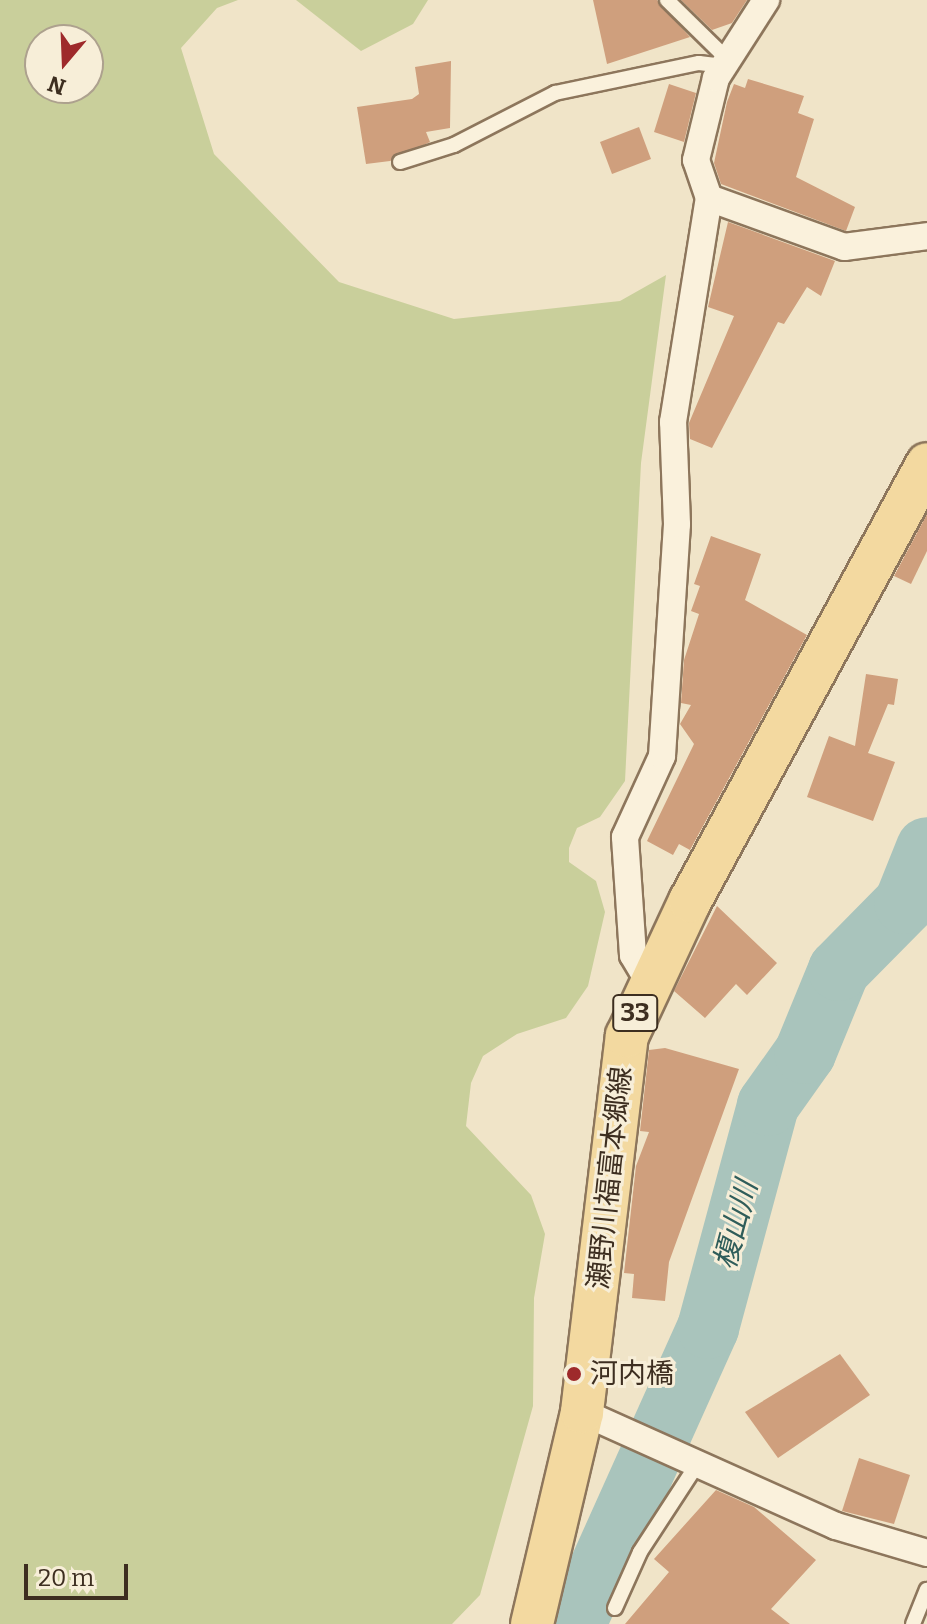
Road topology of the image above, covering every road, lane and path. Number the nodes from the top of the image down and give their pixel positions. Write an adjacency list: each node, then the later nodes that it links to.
1 (667, 0): 3 (lane)
2 (766, 0): 3 (street)
3 (724, 62): 4 (lane); 5 (street)
4 (400, 162)
5 (709, 198): 6 (street); 8 (street)
6 (927, 236)
7 (927, 464): 8 (main road, 瀬野川福富本郷線 / 33)
8 (649, 982): 9 (main road, 瀬野川福富本郷線 / 33)
9 (582, 1412): 10 (street); 14 (main road, 瀬野川福富本郷線 / 33)
10 (693, 1457): 11 (street); 13 (lane)
11 (925, 1549)
12 (927, 1590): 15 (lane)
13 (615, 1608)
14 (532, 1624)
15 (913, 1624)

